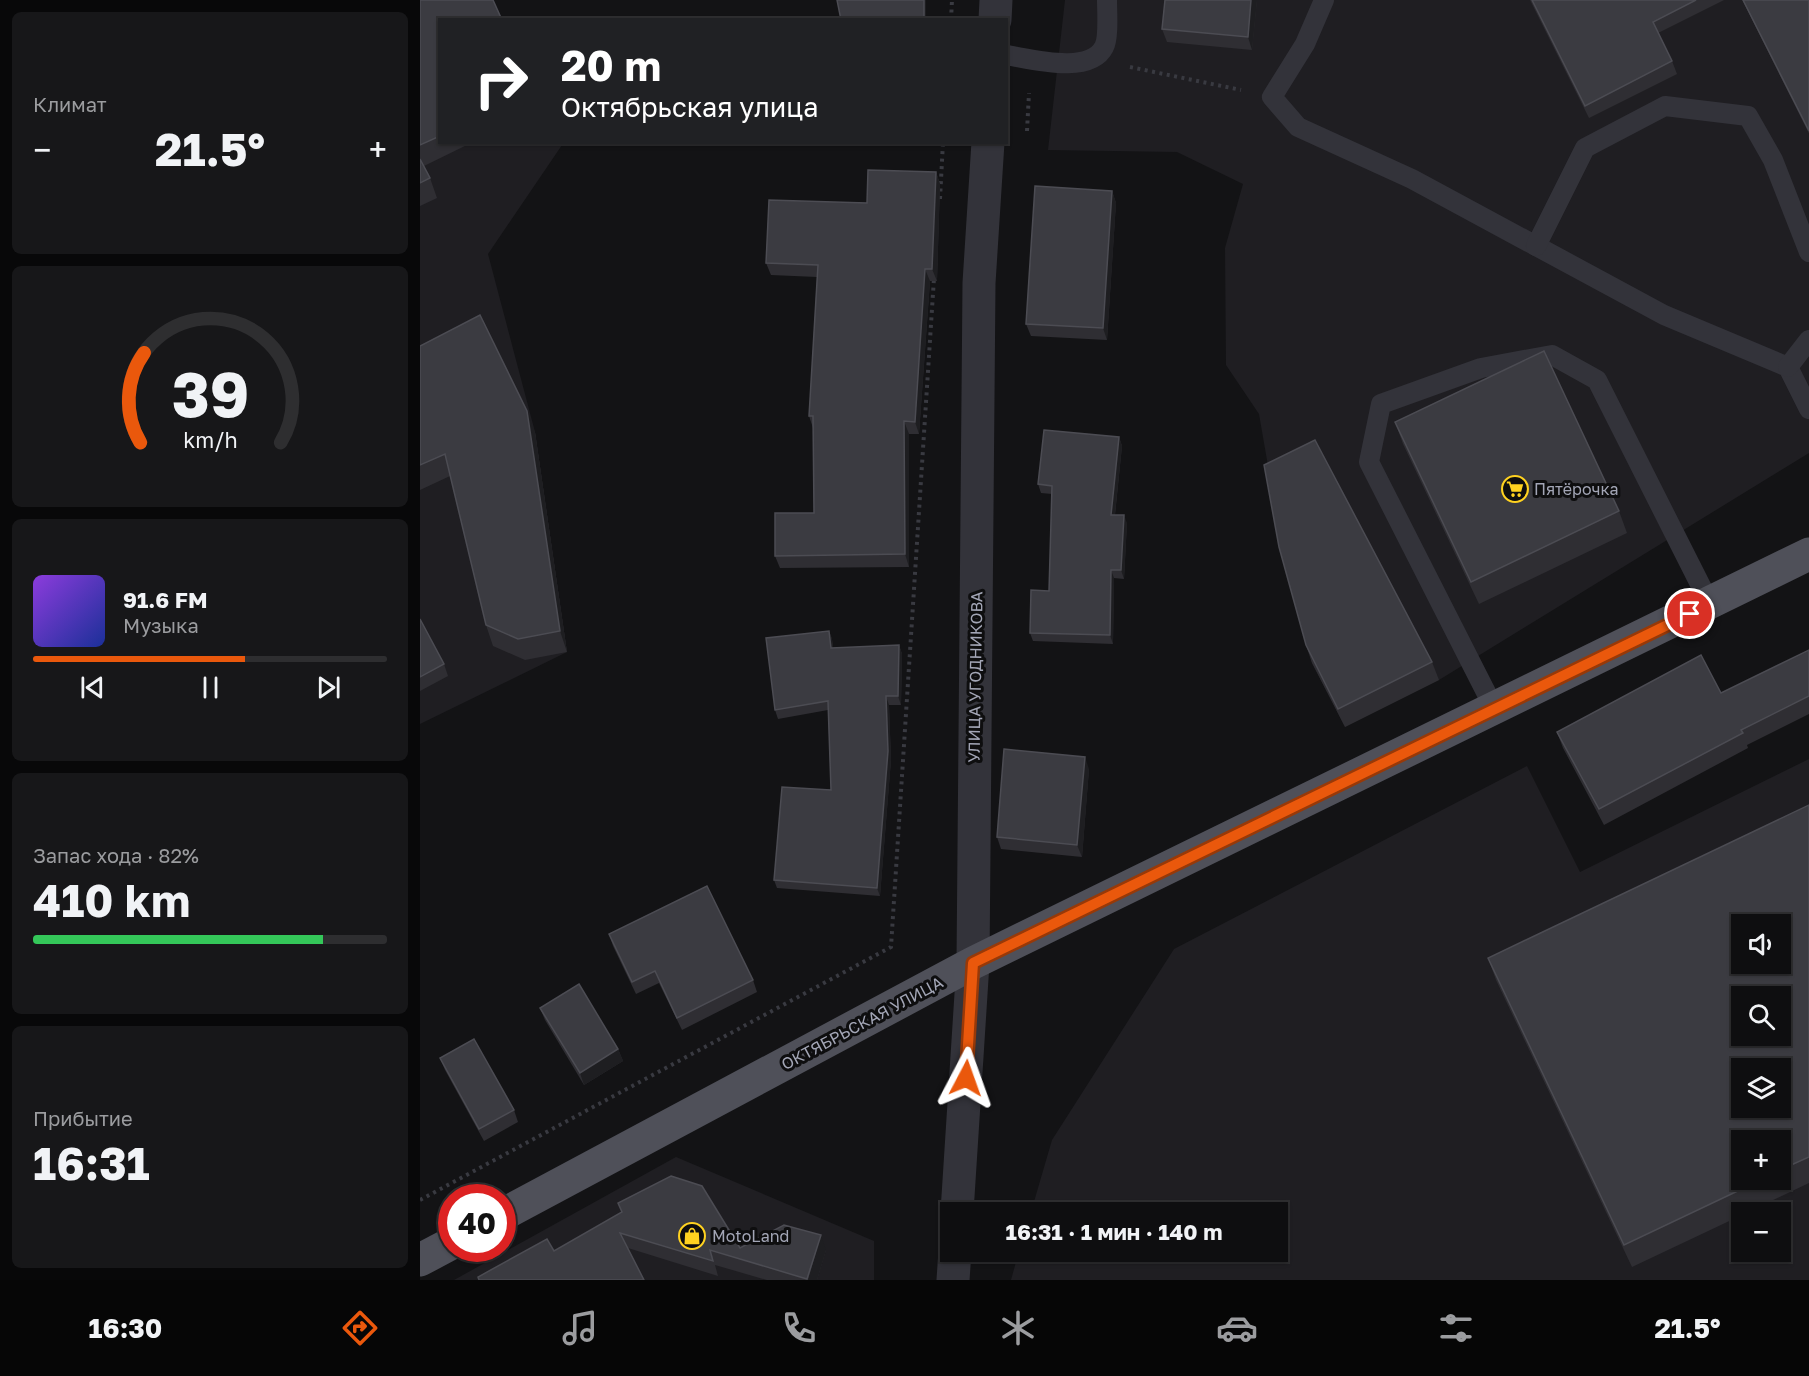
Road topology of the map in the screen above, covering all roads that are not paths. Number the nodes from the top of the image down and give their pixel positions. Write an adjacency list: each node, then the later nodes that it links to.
1 (996, 0): 4 (street)
2 (1107, 0): 5 (lane)
3 (1324, 0): 7 (lane)
4 (995, 18)
5 (1008, 56)
6 (987, 144): 15 (street, УЛИЦА УГОДНИКОВА)
7 (1536, 246): 8 (lane); 10 (lane)
8 (1809, 252)
9 (1809, 340): 10 (lane)
10 (1788, 367): 11 (lane)
11 (1809, 409)
12 (1809, 554): 13 (main road, ОКТЯБРЬСКАЯ УЛИЦА)
13 (1710, 604): 14 (main road, ОКТЯБРЬСКАЯ УЛИЦА); 14 (lane)
14 (1494, 708): 15 (main road, ОКТЯБРЬСКАЯ УЛИЦА)
15 (973, 963): 16 (street, УЛИЦА УГОДНИКОВА); 17 (main road, ОКТЯБРЬСКАЯ УЛИЦА)
16 (958, 1202)
17 (516, 1208)
18 (438, 1250): 19 (main road)
19 (420, 1260)
20 (954, 1262): 21 (street)
21 (953, 1280)

